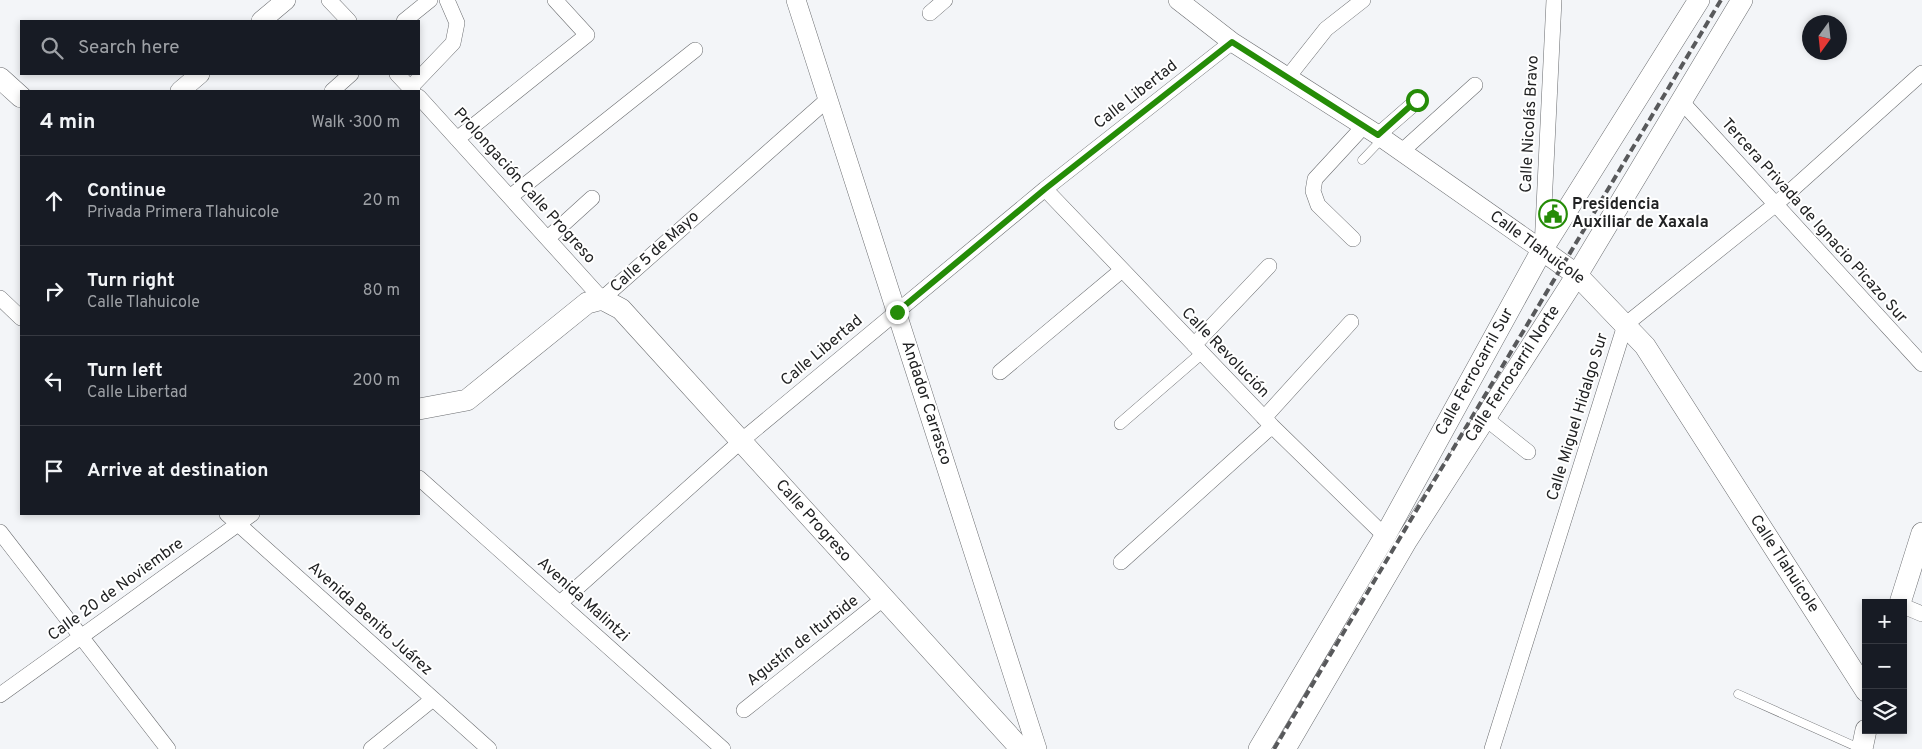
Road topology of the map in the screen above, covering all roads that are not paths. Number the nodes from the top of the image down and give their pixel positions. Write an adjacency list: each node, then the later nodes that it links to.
1 (286, 0): 15 (street)
2 (329, 0): 16 (street)
3 (430, 0): 14 (street)
4 (447, 0): 29 (street)
5 (555, 0): 36 (street)
6 (796, 0): 32 (street, Andador Carrasco)
7 (945, 0): 13 (street)
8 (1178, 0): 17 (street, Calle Tlahuicole)
9 (1363, 0): 23 (street)
10 (1554, 0): 45 (street, Calle Nicolás Bravo)
11 (1699, 0): 45 (main road, Calle Ferrocarril Sur)
12 (1742, 0): 34 (main road, Calle Ferrocarril Norte)
13 (930, 13)
14 (407, 18)
15 (262, 20)
16 (348, 20)
17 (1232, 42): 23 (street, Calle Tlahuicole); 39 (street, Calle Libertad)
18 (695, 50): 40 (street)
19 (1922, 73): 42 (street, Calle Miguel Hidalgo Sur)
20 (199, 75): 26 (street)
21 (350, 75): 27 (street)
22 (398, 75): 28 (street, Prolongación Calle Progreso)
23 (1288, 77): 35 (street, Calle Tlahuicole)
24 (0, 78): 30 (main road)
25 (1475, 85): 37 (street)
26 (181, 90)
27 (333, 90)
28 (412, 90)
29 (416, 90)
30 (20, 96)
31 (420, 99): 36 (street, Prolongación Calle Progreso)
32 (827, 100): 50 (street, Calle 5 de Mayo); 51 (street, Andador Carrasco)
33 (1417, 100): 35 (street)
34 (1681, 101): 42 (street, Tercera Privada de Ignacio Picazo Sur); 48 (main road, Calle Ferrocarril Norte)
35 (1375, 134): 37 (street, Calle Tlahuicole); 38 (lane); 44 (street)
36 (457, 139): 40 (street, Prolongación Calle Progreso)
37 (1401, 152): 45 (street, Calle Tlahuicole)
38 (1362, 160)
39 (1045, 189): 47 (street, Calle Revolución); 51 (street, Calle Libertad)
40 (510, 197): 43 (street, Prolongación Calle Progreso)
41 (592, 198): 43 (street)
42 (1776, 204): 54 (street, Calle Miguel Hidalgo Sur); 56 (street, Tercera Privada de Ignacio Picazo Sur)
43 (548, 238): 50 (street, Prolongación Calle Progreso)
44 (1353, 239)
45 (1542, 250): 48 (main road, Calle Tlahuicole); 69 (main road, Calle Ferrocarril Sur)
46 (1269, 266): 55 (street)
47 (1122, 270): 55 (street, Calle Revolución); 57 (street)
48 (1577, 275): 54 (main road, Calle Tlahuicole); 59 (main road, Calle Ferrocarril Norte)
49 (0, 298): 52 (street)
50 (602, 299): 58 (main road, Calle 5 de Mayo); 62 (main road, Calle Progreso)
51 (897, 312): 62 (street, Calle Libertad); 88 (street, Andador Carrasco)
52 (20, 317)
53 (1351, 322): 60 (street)
54 (1626, 324): 77 (main road, Calle Tlahuicole); 91 (street, Calle Miguel Hidalgo Sur)
55 (1198, 349): 60 (street, Calle Revolución); 61 (street)
56 (1922, 364)
57 (1000, 372)
58 (420, 409)
59 (1485, 418): 63 (street); 90 (main road, Calle Ferrocarril Norte)
60 (1268, 422): 69 (street, Calle Revolución); 70 (street)
61 (1120, 424)
62 (741, 441): 71 (main road, Calle Progreso); 73 (street, Calle Libertad)
63 (1528, 452)
64 (420, 479): 73 (street, Avenida Malintzi)
65 (248, 515): 66 (street, Calle 20 de Noviembre)
66 (233, 519): 76 (street, Calle 20 de Noviembre); 80 (street, Avenida Benito Juárez)
67 (0, 532): 76 (street)
68 (1922, 533): 72 (main road)
69 (1385, 536): 89 (main road, Calle Ferrocarril Sur)
70 (1121, 562)
71 (883, 599): 81 (street, Agustín de Iturbide); 87 (main road, Calle Progreso)
72 (1901, 599)
73 (560, 603): 86 (street, Avenida Malintzi)
74 (1907, 608): 75 (street)
75 (1922, 614)
76 (80, 636): 79 (street, Calle 20 de Noviembre); 83 (street)
77 (1865, 689)
78 (1738, 694): 92 (lane)
79 (0, 695)
80 (433, 699): 84 (street); 85 (street, Avenida Benito Juárez)
81 (744, 710)
82 (1865, 734): 92 (main road)
83 (168, 749)
84 (371, 749)
85 (489, 749)
86 (722, 749)
87 (1021, 749)
88 (1037, 749)
89 (1259, 749)
90 (1285, 749)
91 (1492, 749)
92 (1862, 749)

